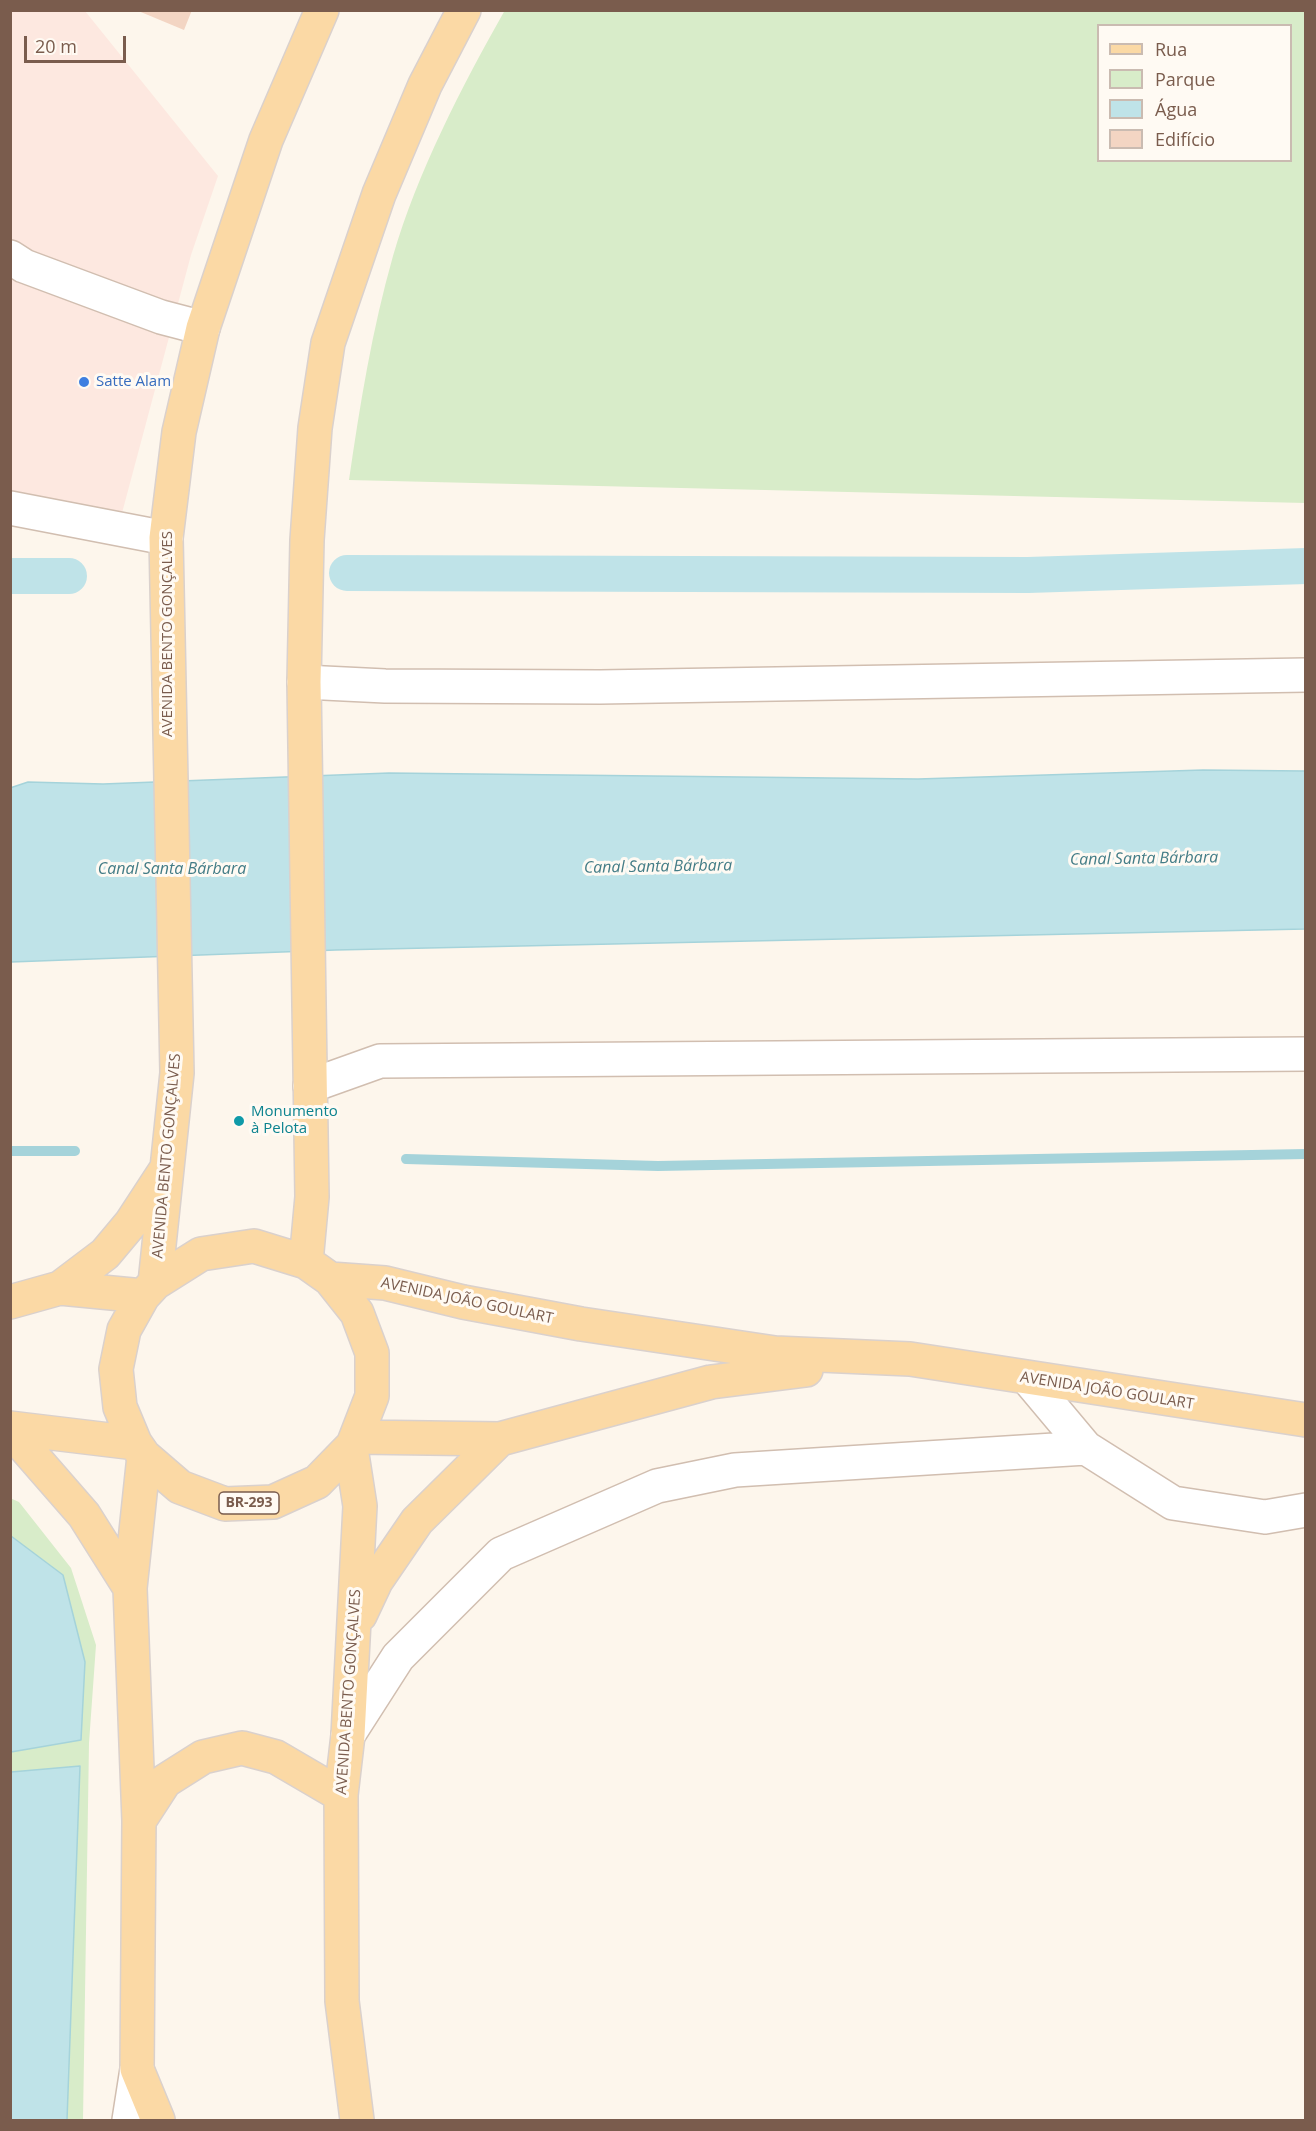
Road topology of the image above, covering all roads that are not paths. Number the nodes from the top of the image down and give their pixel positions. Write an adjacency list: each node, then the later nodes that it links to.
1 (322, 10): 4 (main road, AVENIDA BENTO GONÇALVES)
2 (464, 10): 8 (main road)
3 (10, 257): 4 (street)
4 (202, 328): 6 (main road, AVENIDA BENTO GONÇALVES)
5 (10, 507): 6 (street)
6 (166, 538): 11 (main road, AVENIDA BENTO GONÇALVES)
7 (1305, 675): 8 (street)
8 (304, 682): 10 (main road)
9 (1305, 1053): 10 (street)
10 (310, 1073): 12 (main road)
11 (167, 1167): 13 (main road); 14 (main road, AVENIDA BENTO GONÇALVES)
12 (318, 1270): 14 (main road, AVENIDA JOÃO GOULART); 16 (main road, AVENIDA JOÃO GOULART); 21 (main road, AVENIDA BENTO GONÇALVES)
13 (60, 1288): 14 (main road); 15 (main road)
14 (149, 1290): 23 (main road, AVENIDA BENTO GONÇALVES)
15 (10, 1302)
16 (910, 1359): 17 (main road, AVENIDA JOÃO GOULART); 20 (main road, AVENIDA JOÃO GOULART)
17 (1029, 1380): 18 (main road, AVENIDA JOÃO GOULART); 22 (street)
18 (1305, 1420)
19 (10, 1429): 23 (main road); 25 (main road)
20 (500, 1439): 21 (main road, AVENIDA JOÃO GOULART); 26 (main road)
21 (354, 1443): 23 (main road, BR-293); 26 (main road, AVENIDA BENTO GONÇALVES)
22 (1086, 1448): 24 (street); 27 (street)
23 (139, 1450): 25 (main road, AVENIDA BENTO GONÇALVES)
24 (1305, 1510)
25 (130, 1588): 29 (main road, AVENIDA BENTO GONÇALVES)
26 (355, 1624): 27 (main road, AVENIDA BENTO GONÇALVES)
27 (348, 1735): 28 (main road, AVENIDA BENTO GONÇALVES)
28 (341, 1795): 29 (main road); 34 (main road, AVENIDA BENTO GONÇALVES)
29 (139, 1821): 30 (main road, AVENIDA BENTO GONÇALVES)
30 (137, 2069): 31 (street); 32 (main road); 33 (main road, AVENIDA BENTO GONÇALVES)
31 (129, 2121)
32 (141, 2121)
33 (158, 2121)
34 (357, 2121)

